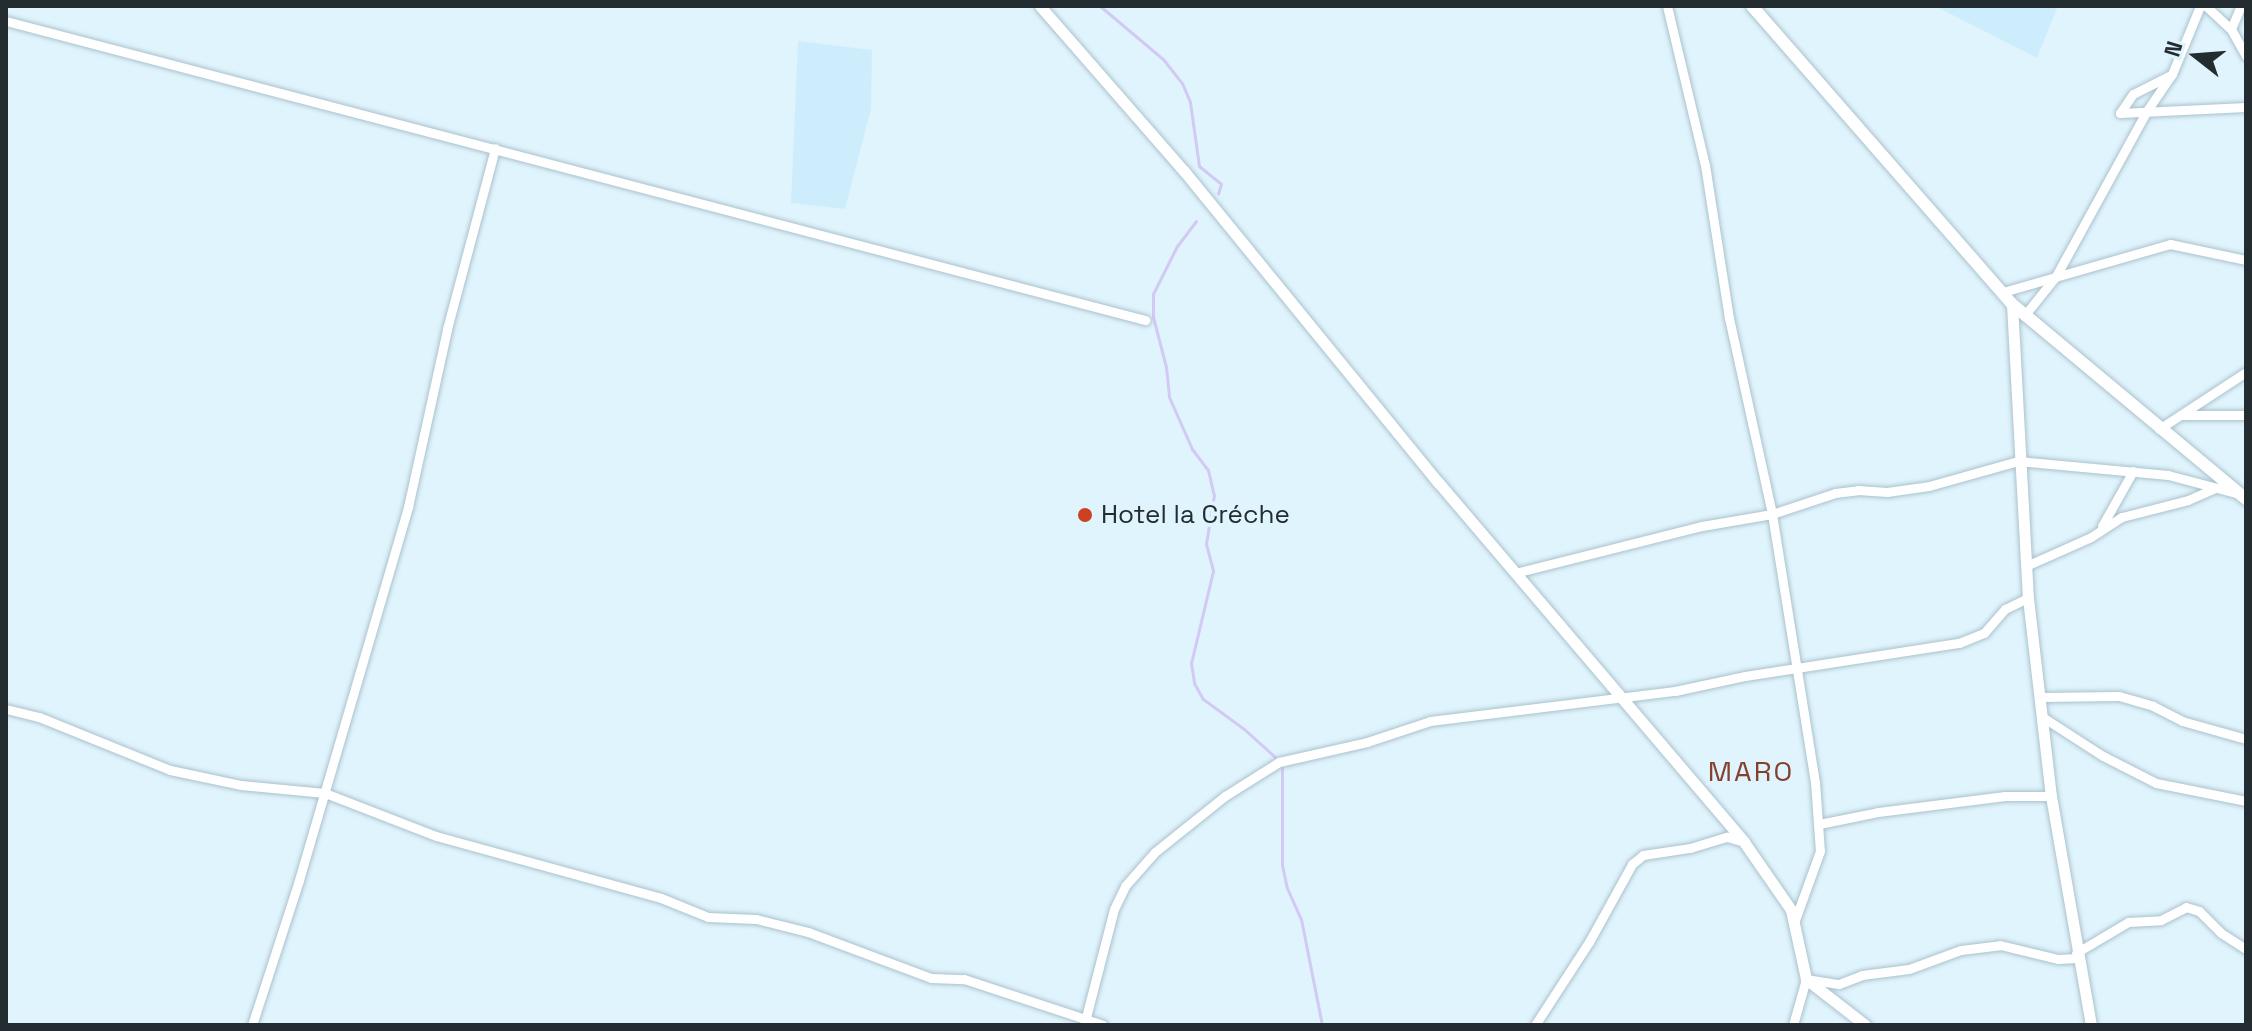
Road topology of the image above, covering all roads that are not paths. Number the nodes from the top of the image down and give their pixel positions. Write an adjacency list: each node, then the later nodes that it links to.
1 (1040, 6): 31 (street)
2 (1667, 6): 28 (street)
3 (1752, 6): 16 (main road)
4 (2200, 6): 10 (street)
5 (2206, 6): 8 (street)
6 (2241, 6): 8 (street)
7 (6, 21): 13 (street)
8 (2231, 29): 9 (street)
9 (2246, 56)
10 (2172, 74): 12 (street); 12 (street)
11 (2246, 107): 12 (street)
12 (2146, 112): 15 (street)
13 (495, 148): 19 (street); 39 (street)
14 (2246, 260): 15 (street)
15 (2056, 276): 16 (street); 18 (street)
16 (2003, 292): 17 (main road)
17 (2012, 304): 18 (main road); 24 (street)
18 (2024, 316): 23 (main road)
19 (1145, 320)
20 (2246, 372): 21 (street)
21 (2181, 415): 22 (street); 23 (street)
22 (2246, 415)
23 (2159, 429): 27 (main road)
24 (2018, 461): 25 (street); 28 (street); 30 (street)
25 (2133, 471): 26 (street); 29 (street)
26 (2215, 488): 27 (street); 29 (street)
27 (2241, 496)
28 (1772, 514): 31 (street); 33 (street)
29 (2100, 529): 30 (street)
30 (2026, 566): 32 (street)
31 (1515, 573): 34 (street)
32 (2028, 598): 33 (street); 35 (street)
33 (1799, 668): 34 (street); 42 (street)
34 (1624, 697): 43 (street); 48 (street)
35 (2040, 697): 37 (street); 38 (street)
36 (6, 709): 39 (street)
37 (2044, 718): 40 (street); 41 (street)
38 (2246, 739)
39 (325, 793): 48 (street); 49 (street)
40 (2051, 796): 42 (street); 46 (street)
41 (2246, 801)
42 (1819, 824): 44 (street)
43 (1744, 842): 44 (street); 51 (street)
44 (1795, 920): 47 (street)
45 (2246, 949): 46 (street)
46 (2076, 955): 47 (street); 54 (street)
47 (1806, 979): 52 (street); 53 (street)
48 (1085, 1023): 50 (street)
49 (252, 1025)
50 (1103, 1025)
51 (1535, 1025)
52 (1793, 1025)
53 (1865, 1025)
54 (2091, 1025)

